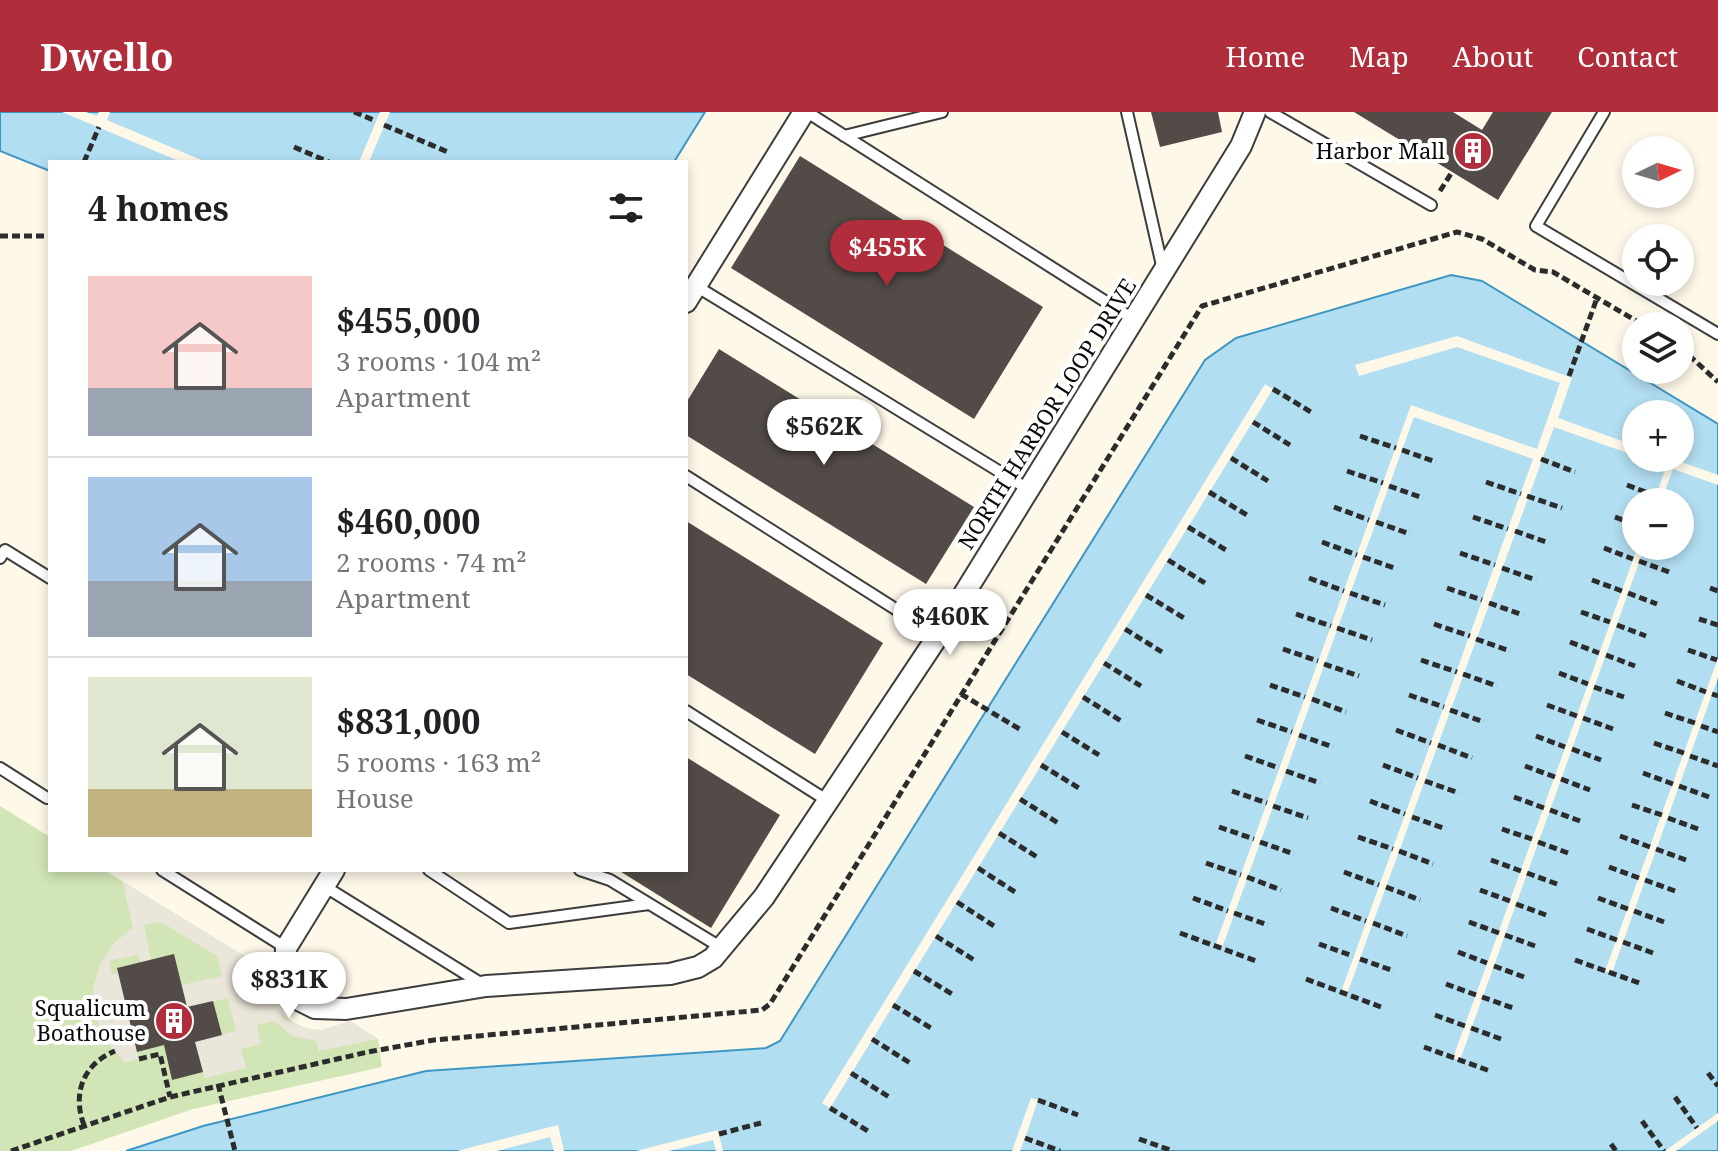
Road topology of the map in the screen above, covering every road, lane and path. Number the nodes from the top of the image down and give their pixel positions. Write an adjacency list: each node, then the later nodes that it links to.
1 (354, 112): 8 (path)
2 (805, 112): 11 (lane); 20 (street)
3 (942, 112): 11 (lane)
4 (1127, 112): 19 (lane)
5 (1255, 112): 19 (street, NORTH HARBOR LOOP DRIVE)
6 (1270, 112): 16 (lane)
7 (1604, 112): 23 (lane)
8 (376, 121)
9 (384, 125): 13 (path)
10 (99, 127): 14 (path)
11 (844, 136): 22 (lane)
12 (294, 147): 15 (path)
13 (448, 152)
14 (85, 160)
15 (324, 160)
16 (1431, 205)
17 (0, 236): 18 (path)
18 (48, 236)
19 (1163, 271): 22 (street, NORTH HARBOR LOOP DRIVE)
20 (691, 294): 42 (lane)
21 (1597, 298): 25 (path)
22 (1133, 319): 42 (street, NORTH HARBOR LOOP DRIVE)
23 (1718, 334)
24 (1694, 358): 26 (path)
25 (1569, 376)
26 (1718, 382)
27 (1273, 389): 28 (path)
28 (1311, 412)
29 (1253, 422): 31 (path)
30 (1360, 436): 34 (path)
31 (1290, 445)
32 (1231, 458): 38 (path)
33 (1541, 459): 36 (path)
34 (1436, 462)
35 (1347, 471): 44 (path)
36 (1575, 472)
37 (688, 477): 81 (lane)
38 (1268, 481)
39 (1486, 482): 46 (path)
40 (1627, 485): 41 (path)
41 (1635, 488)
42 (1028, 489): 81 (street, NORTH HARBOR LOOP DRIVE)
43 (1209, 492): 47 (path)
44 (1423, 498)
45 (1334, 507): 52 (path)
46 (1562, 508)
47 (1247, 515)
48 (1473, 517): 54 (path)
49 (1615, 517): 50 (path)
50 (1622, 520)
51 (1188, 527): 56 (path)
52 (1410, 534)
53 (1322, 542): 60 (path)
54 (1549, 543)
55 (1604, 548): 61 (path)
56 (1226, 550)
57 (1460, 553): 64 (path)
58 (0, 558): 62 (lane)
59 (1168, 560): 66 (path)
60 (1397, 569)
61 (1669, 572)
62 (48, 577)
63 (1309, 578): 72 (path)
64 (1536, 580)
65 (1592, 580): 71 (path)
66 (1205, 583)
67 (1447, 588): 75 (path)
68 (1710, 588): 69 (path)
69 (1718, 591)
70 (1146, 595): 76 (path)
71 (1657, 604)
72 (1385, 605)
73 (1581, 612): 82 (path)
74 (1296, 614): 83 (path)
75 (1523, 615)
76 (1184, 618)
77 (1699, 619): 79 (path)
78 (1434, 624): 87 (path)
79 (1718, 625)
80 (1125, 629): 88 (path)
81 (938, 636): 138 (street, NORTH HARBOR LOOP DRIVE)
82 (1646, 636)
83 (1372, 640)
84 (1570, 642): 92 (path)
85 (1283, 649): 94 (path)
86 (1688, 650): 90 (path)
87 (1510, 651)
88 (1162, 652)
89 (1421, 660): 98 (path)
90 (1717, 660)
91 (1104, 663): 97 (path)
92 (1635, 666)
93 (1559, 673): 103 (path)
94 (1359, 676)
95 (1677, 681): 100 (path)
96 (1270, 685): 106 (path)
97 (1141, 686)
98 (1497, 686)
99 (961, 694): 112 (path)
100 (1712, 694)
101 (1409, 695): 110 (path)
102 (1083, 697): 109 (path)
103 (1624, 697)
104 (1547, 705): 111 (path)
105 (688, 712): 138 (lane)
106 (1346, 712)
107 (1665, 713): 115 (path)
108 (1257, 720): 118 (path)
109 (1121, 721)
110 (1484, 722)
111 (1613, 729)
112 (1021, 730)
113 (1396, 730): 121 (path)
114 (1062, 732): 119 (path)
115 (1718, 732)
116 (1536, 736): 122 (path)
117 (1654, 743): 126 (path)
118 (1333, 747)
119 (1099, 755)
120 (1245, 756): 129 (path)
121 (1472, 758)
122 (1601, 760)
123 (1041, 765): 130 (path)
124 (1383, 765): 133 (path)
125 (1525, 766): 131 (path)
126 (1718, 766)
127 (0, 768): 134 (lane)
128 (1643, 773): 136 (path)
129 (1320, 783)
130 (1079, 788)
131 (1590, 790)
132 (1232, 791): 141 (path)
133 (1459, 793)
134 (48, 796)
135 (1514, 797): 142 (path)
136 (1709, 797)
137 (1020, 799): 143 (path)
138 (828, 801): 188 (street, NORTH HARBOR LOOP DRIVE)
139 (1370, 801): 145 (path)
140 (1632, 805): 147 (path)
141 (1308, 818)
142 (1580, 821)
143 (1058, 823)
144 (1219, 827): 152 (path)
145 (1446, 829)
146 (1502, 829): 151 (path)
147 (1698, 829)
148 (999, 833): 153 (path)
149 (1620, 836): 155 (path)
150 (1358, 837): 157 (path)
151 (1568, 853)
152 (1294, 854)
153 (1037, 857)
154 (1491, 860): 165 (path)
155 (1686, 860)
156 (1206, 863): 166 (path)
157 (1433, 864)
158 (1609, 867): 168 (path)
159 (978, 868): 169 (path)
160 (165, 872): 187 (lane)
161 (432, 872): 174 (lane)
162 (586, 872): 174 (lane)
163 (1344, 872): 172 (path)
164 (329, 878): 187 (street); 200 (lane)
165 (1557, 884)
166 (1281, 890)
167 (1480, 890): 176 (path)
168 (1675, 891)
169 (1015, 892)
170 (1193, 898): 179 (path)
171 (1598, 898): 178 (path)
172 (1420, 900)
173 (957, 902): 180 (path)
174 (649, 904): 188 (lane)
175 (1331, 908): 184 (path)
176 (1546, 915)
177 (1469, 922): 186 (path)
178 (1664, 922)
179 (1268, 925)
180 (994, 926)
181 (1587, 929): 190 (path)
182 (1180, 933): 193 (path)
183 (936, 936): 191 (path)
184 (1407, 936)
185 (1319, 944): 195 (path)
186 (1535, 946)
187 (286, 948): 200 (street, NORTH HARBOR LOOP DRIVE)
188 (723, 949): 200 (street, NORTH HARBOR LOOP DRIVE)
189 (1458, 952): 196 (path)
190 (1653, 953)
191 (974, 960)
192 (1575, 960): 199 (path)
193 (1256, 961)
194 (914, 971): 201 (path)
195 (1394, 971)
196 (1524, 977)
197 (1306, 979): 203 (path)
198 (1446, 984): 204 (path)
199 (1642, 984)
200 (486, 986)
201 (952, 994)
202 (893, 1005): 206 (path)
203 (1381, 1007)
204 (1513, 1008)
205 (1435, 1015): 208 (path)
206 (931, 1028)
207 (872, 1039): 212 (path)
208 (1501, 1039)
209 (1424, 1047): 213 (path)
210 (115, 1051): 226 (path)
211 (139, 1059): 218 (path)
212 (910, 1063)
213 (1490, 1071)
214 (851, 1073): 219 (path)
215 (1708, 1073): 217 (path)
216 (218, 1084): 233 (path)
217 (1718, 1086)
218 (170, 1097)
219 (889, 1097)
220 (1675, 1097): 227 (path)
221 (1038, 1100): 223 (path)
222 (830, 1108): 228 (path)
223 (1078, 1115)
224 (1642, 1121): 237 (path)
225 (761, 1123): 229 (path)
226 (84, 1125)
227 (1697, 1128)
228 (868, 1131)
229 (719, 1134)
230 (1025, 1138): 234 (path)
231 (1139, 1139): 235 (path)
232 (1611, 1144): 236 (path)
233 (235, 1151)
234 (1060, 1151)
235 (1173, 1151)
236 (1616, 1151)
237 (1664, 1151)

